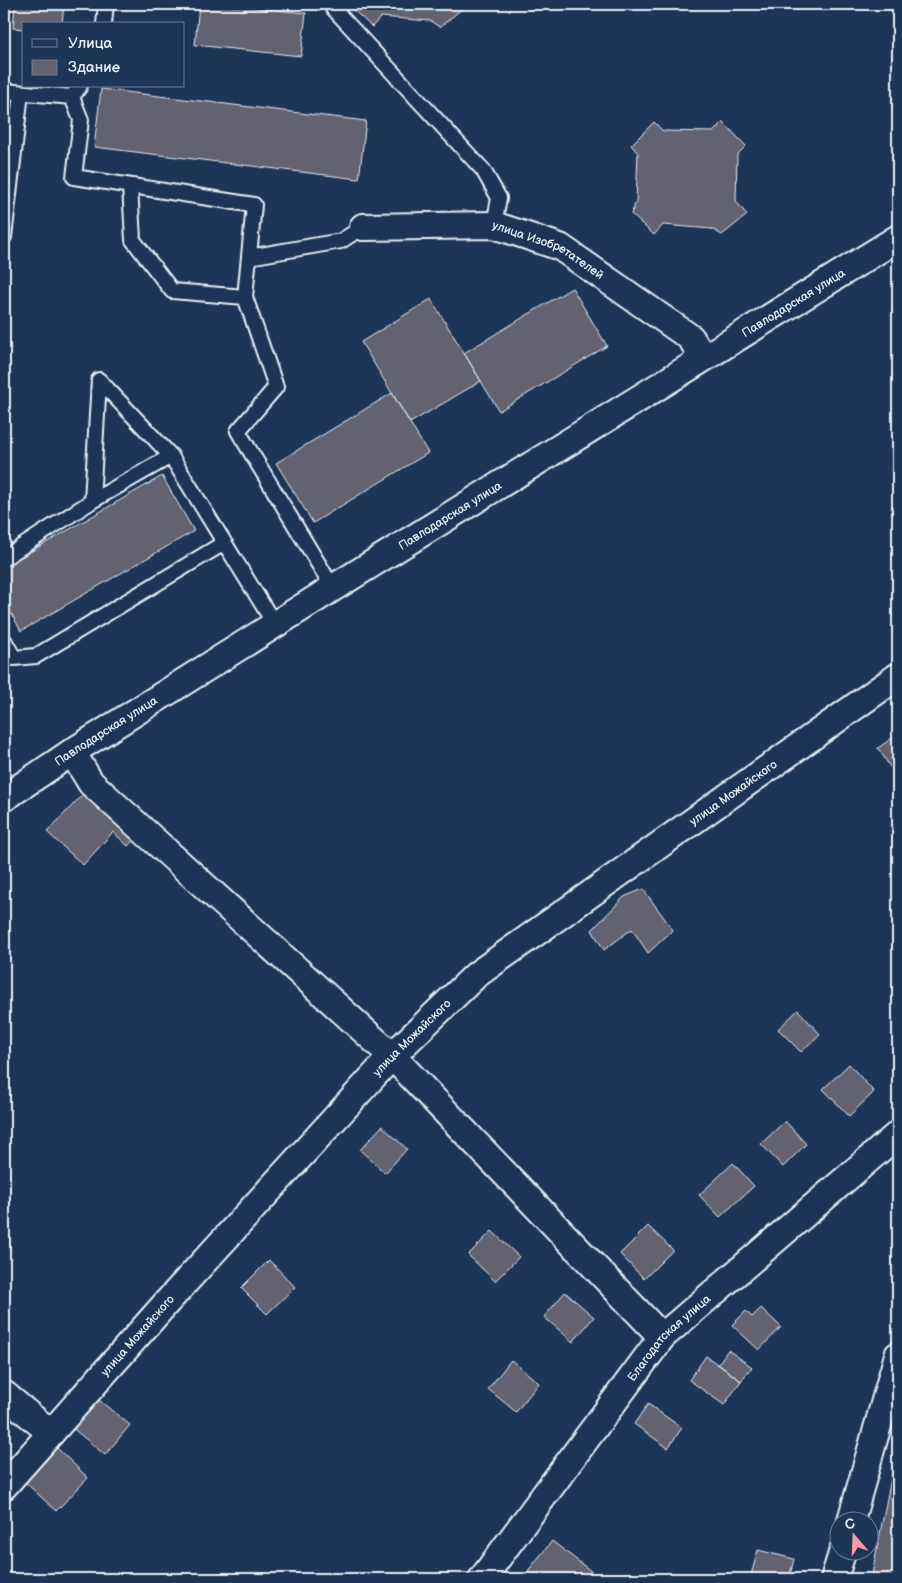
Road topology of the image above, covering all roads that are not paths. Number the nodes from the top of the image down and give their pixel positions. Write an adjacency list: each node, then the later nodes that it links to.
1 (106, 4): 3 (lane)
2 (332, 4): 8 (lane)
3 (104, 22)
4 (4, 91): 6 (lane)
5 (76, 92): 6 (lane); 7 (lane)
6 (21, 93): 10 (lane)
7 (130, 186): 12 (lane); 13 (lane)
8 (494, 225): 9 (street, улица Изобретателей); 14 (street, улица Изобретателей)
9 (362, 227): 12 (lane)
10 (4, 237)
11 (898, 238): 14 (street, Павлодарская улица)
12 (249, 256): 13 (lane)
13 (245, 297): 19 (lane)
14 (703, 358): 19 (street, Павлодарская улица)
15 (171, 456): 16 (lane); 16 (lane); 17 (lane)
16 (92, 501): 18 (lane)
17 (224, 543): 20 (lane); 21 (lane)
18 (4, 558)
19 (333, 588): 20 (street, Павлодарская улица)
20 (275, 625): 23 (street, Павлодарская улица)
21 (4, 640)
22 (898, 676): 25 (street, улица Можайского)
23 (72, 752): 24 (street, Павлодарская улица); 25 (street)
24 (4, 798)
25 (392, 1056): 27 (street); 30 (street, улица Можайского)
26 (898, 1134): 27 (street, Благодатская улица)
27 (662, 1337): 34 (street, Благодатская улица)
28 (898, 1355): 32 (street)
29 (4, 1394): 30 (street)
30 (51, 1433): 31 (street, улица Можайского)
31 (4, 1486)
32 (854, 1510)
33 (840, 1560): 35 (street)
34 (482, 1579)
35 (834, 1579)

